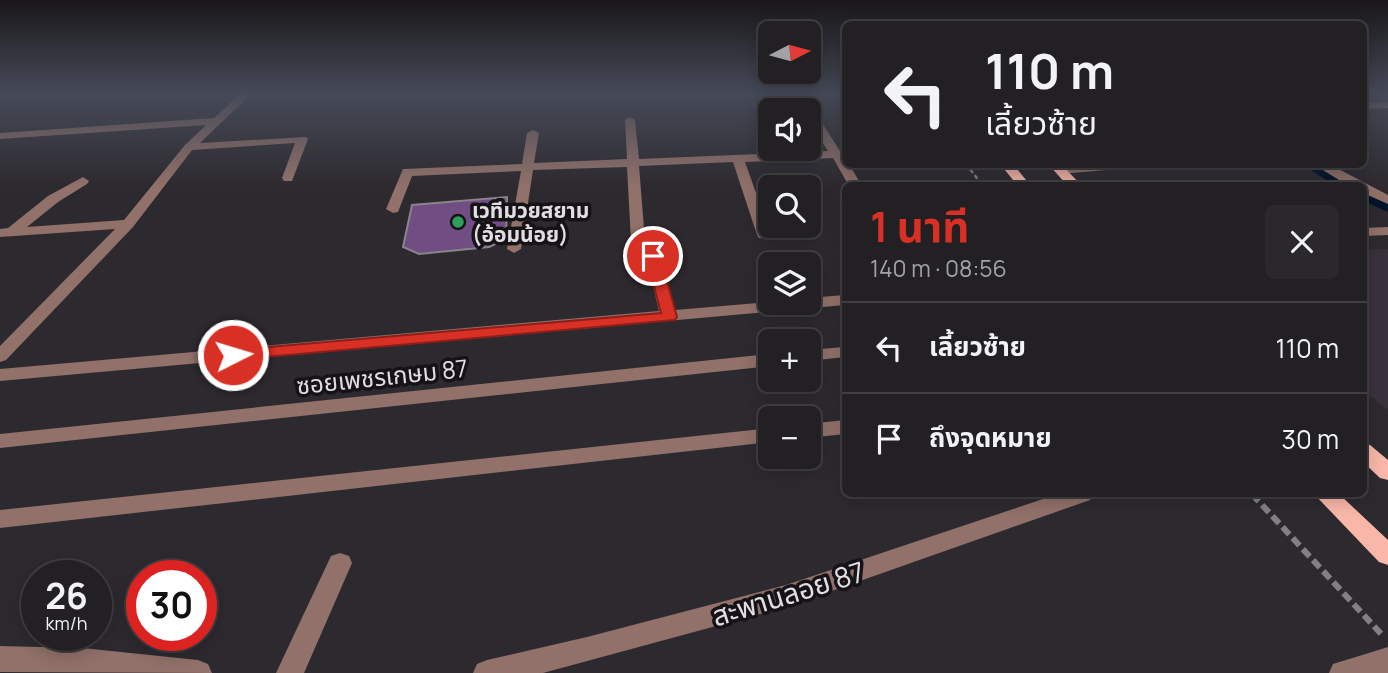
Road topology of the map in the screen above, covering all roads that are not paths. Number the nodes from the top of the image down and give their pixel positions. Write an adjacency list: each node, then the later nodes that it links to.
1 (168, 124): 6 (street)
2 (214, 124): 7 (street)
3 (631, 124): 10 (street)
4 (820, 124): 8 (street)
5 (533, 133): 11 (street)
6 (0, 136)
7 (190, 147): 15 (street); 24 (street)
8 (841, 154): 9 (street)
9 (738, 158): 10 (street); 23 (street)
10 (631, 163): 11 (street); 28 (street)
11 (526, 167): 22 (street); 29 (street)
12 (1009, 168): 17 (main road)
13 (1058, 168): 18 (main road)
14 (1326, 168): 19 (street)
15 (288, 178)
16 (83, 181): 25 (street)
17 (1022, 182)
18 (1072, 182)
19 (1352, 182)
20 (1367, 190): 21 (street)
21 (1388, 200)
22 (393, 209)
23 (758, 216)
24 (128, 224): 25 (street); 35 (street)
25 (6, 232)
26 (1367, 232): 27 (street)
27 (1388, 232)
28 (638, 241)
29 (514, 249)
30 (653, 256): 32 (street)
31 (842, 300): 32 (street)
32 (669, 317): 37 (street)
33 (842, 352): 34 (street)
34 (821, 355)
35 (0, 356)
36 (758, 361): 41 (street, ซอยเพชรเกษม 87)
37 (0, 375)
38 (842, 427): 39 (street)
39 (821, 430)
40 (758, 436): 46 (street)
41 (0, 441)
42 (1367, 454): 43 (main road)
43 (1388, 472)
44 (1074, 497): 53 (street, สะพานลอย 87)
45 (1328, 497): 47 (main road)
46 (0, 519)
47 (1388, 555)
48 (340, 563): 52 (street)
49 (0, 659): 51 (street)
50 (1388, 660): 54 (street)
51 (198, 673)
52 (290, 673)
53 (487, 673)
54 (1343, 673)

